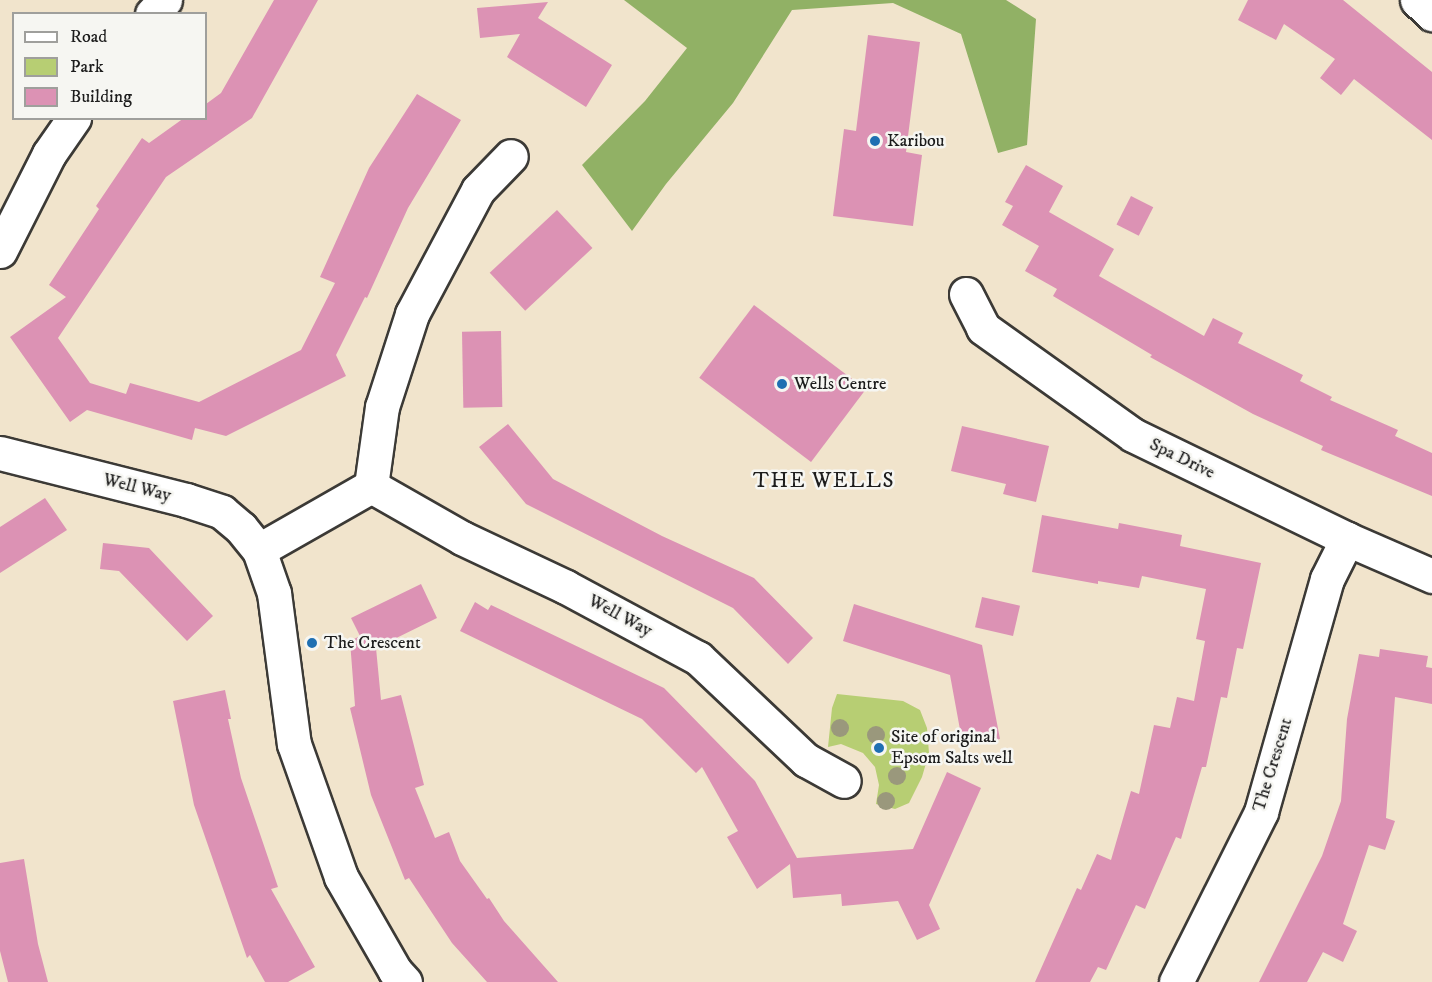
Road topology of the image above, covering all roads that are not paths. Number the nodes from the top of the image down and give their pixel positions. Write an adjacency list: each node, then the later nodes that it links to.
1 (165, 0): 3 (street)
2 (1417, 0): 4 (street)
3 (154, 12)
4 (1432, 14)
5 (73, 120): 7 (street)
6 (511, 156): 10 (street)
7 (0, 251)
8 (966, 294): 11 (street, Spa Drive)
9 (0, 453): 12 (street, Well Way)
10 (371, 486): 12 (street); 14 (street, Well Way)
11 (1347, 539): 13 (street, Spa Drive); 16 (street, The Crescent)
12 (260, 550): 15 (street)
13 (1432, 576)
14 (844, 781)
15 (405, 982)
16 (1176, 982)

